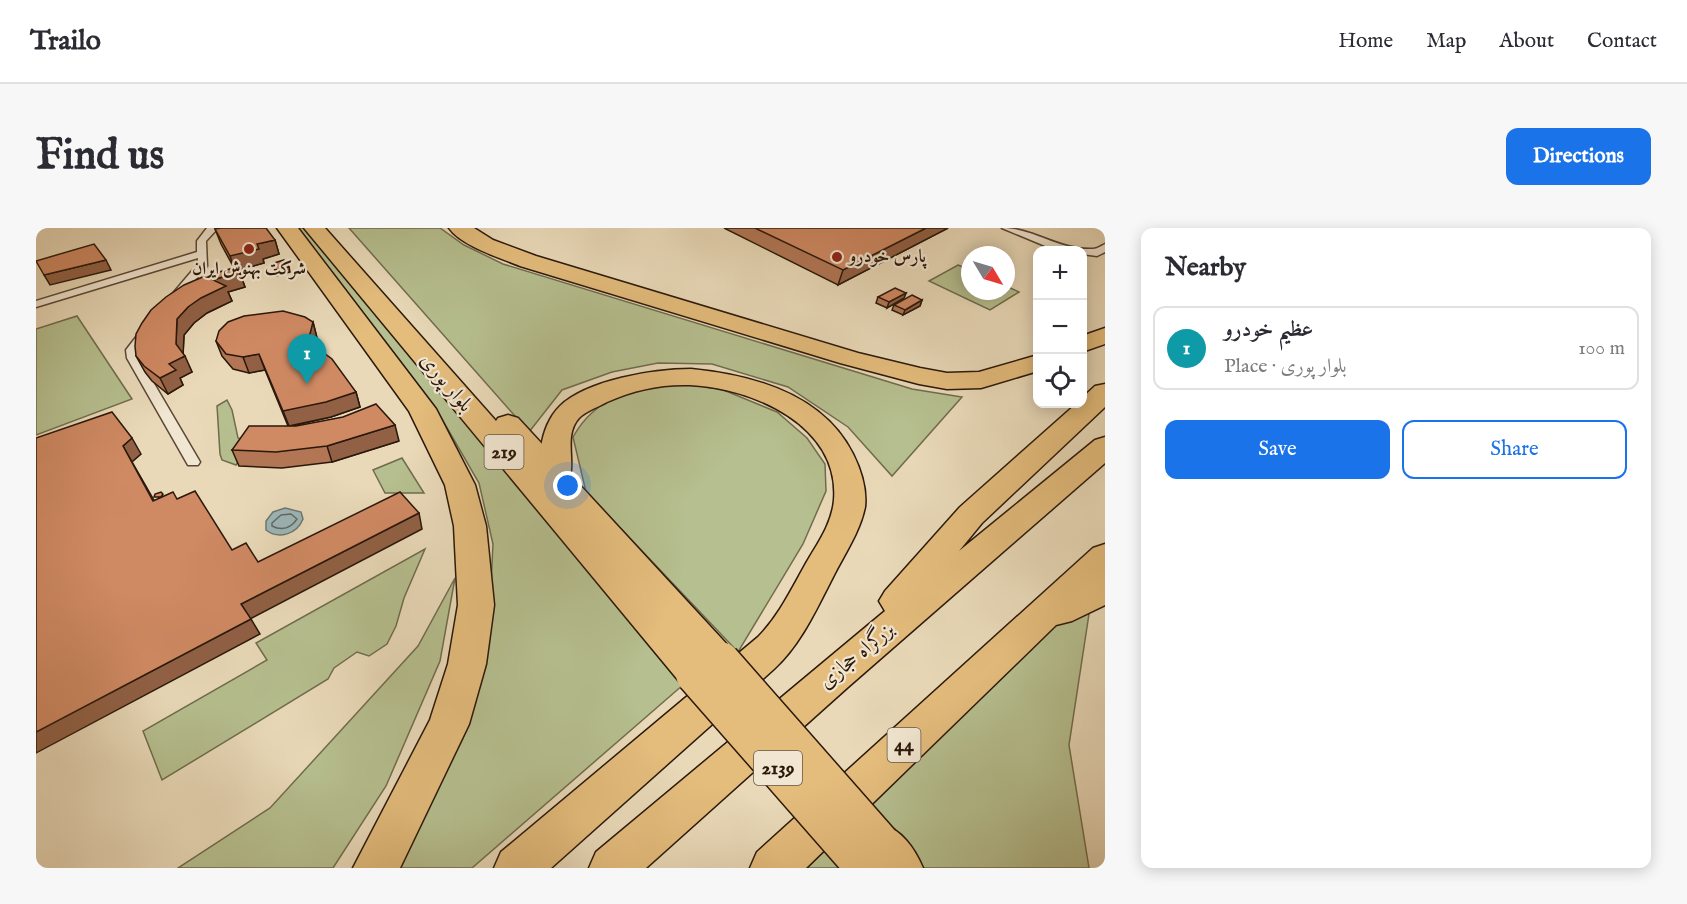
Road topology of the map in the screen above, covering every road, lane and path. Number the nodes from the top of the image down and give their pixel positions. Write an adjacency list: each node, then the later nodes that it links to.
1 (213, 228): 10 (lane)
2 (287, 228): 27 (main road)
3 (314, 228): 24 (main road, بلوار پوری / 219)
4 (335, 228): 20 (main road, بلوار پوری / 219)
5 (459, 228): 16 (main road)
6 (1007, 228): 7 (lane)
7 (1052, 246)
8 (1105, 247): 9 (lane)
9 (1087, 252)
10 (202, 254): 11 (lane); 12 (lane)
11 (36, 304)
12 (167, 307)
13 (152, 324): 19 (lane)
14 (1105, 335): 15 (main road)
15 (1087, 343)
16 (1033, 364)
17 (1105, 392): 25 (main road)
18 (1105, 447): 25 (main road, بزرگراه حجازی)
19 (193, 462)
20 (556, 476): 24 (main road, بلوار پوری / 219); 28 (main road)
21 (1105, 557): 23 (main road, 44)
22 (1105, 591): 23 (main road)
23 (1035, 621): 30 (main road, 44)
24 (708, 668): 26 (main road, 2139, bridge)
25 (835, 675): 29 (main road, بزرگراه حجازی)
26 (877, 860)
27 (376, 868)
28 (517, 868)
29 (612, 868)
30 (773, 868)

